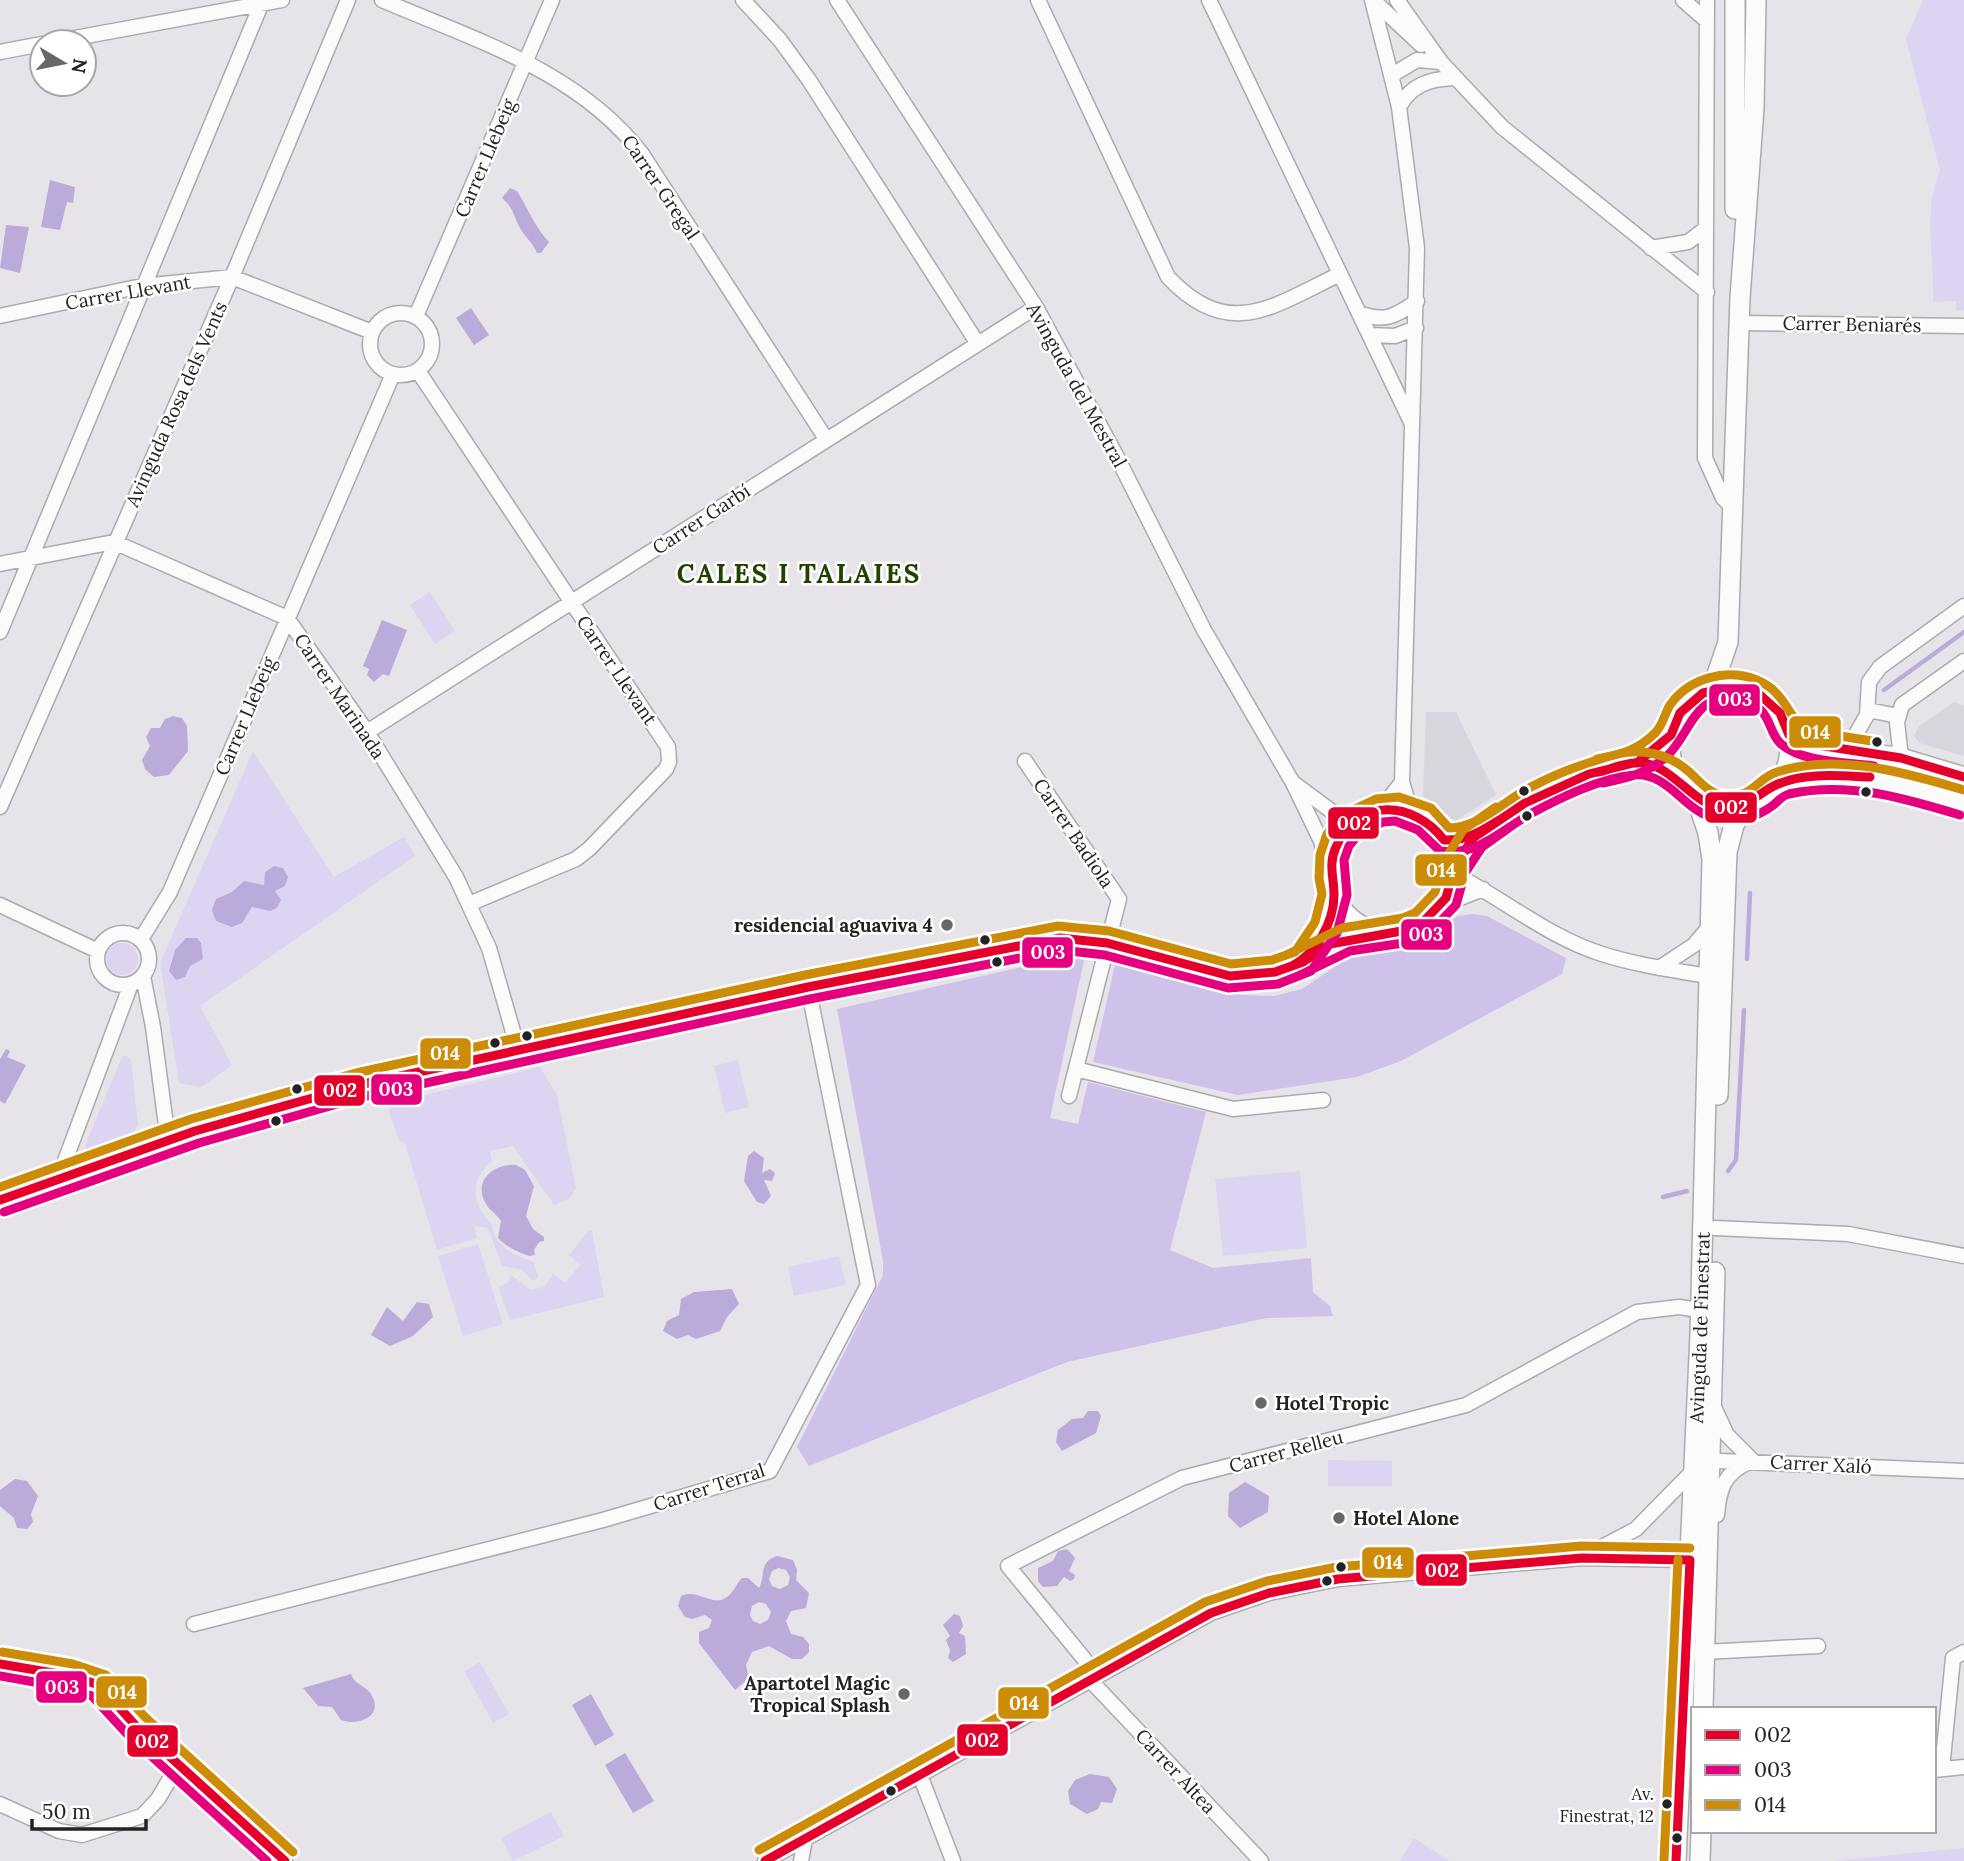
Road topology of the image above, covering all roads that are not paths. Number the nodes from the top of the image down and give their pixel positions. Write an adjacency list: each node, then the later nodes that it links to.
1 (282, 0): 16 (street)
2 (348, 0): 30 (street, Avinguda Rosa dels Vents)
3 (382, 0): 22 (street, Carrer Gregal)
4 (552, 0): 22 (street, Carrer Llebeig)
5 (743, 0): 44 (street)
6 (837, 0): 35 (street, Avinguda del Mestral)
7 (1038, 0): 29 (street)
8 (1209, 0): 29 (street)
9 (1372, 0): 21 (street); 23 (street)
10 (1397, 0): 21 (street)
11 (1683, 0): 17 (street)
12 (1707, 0): 17 (street)
13 (1735, 0): 33 (main road)
14 (1756, 0): 26 (main road)
15 (1768, 0): 26 (main road)
16 (262, 2): 18 (street); 31 (street)
17 (1707, 21): 27 (street)
18 (98, 33)
19 (28, 47): 20 (street)
20 (0, 52)
21 (1441, 62): 23 (street); 24 (street)
22 (525, 63): 38 (street, Carrer Llebeig); 48 (street, Carrer Gregal)
23 (1392, 75): 25 (street)
24 (1454, 78): 25 (street); 28 (street)
25 (1399, 107): 34 (street)
26 (1754, 107): 33 (main road)
27 (1705, 229): 28 (street); 32 (street)
28 (1651, 248): 32 (street)
29 (1340, 274): 36 (street)
30 (233, 277): 31 (street, Carrer Llevant); 42 (street, Carrer Llevant); 50 (street, Avinguda Rosa dels Vents)
31 (142, 286): 37 (street, Carrer Llevant); 51 (street)
32 (1707, 292): 49 (street)
33 (1740, 298): 39 (main road)
34 (1418, 301): 36 (street); 41 (street)
35 (1036, 307): 44 (street, Carrer Garbí); 73 (street, Avinguda del Mestral)
36 (1359, 313): 43 (street)
37 (0, 316)
38 (416, 316): 42 (street); 45 (street)
39 (1740, 323): 40 (street, Carrer Beniarés); 49 (main road)
40 (1964, 326)
41 (1416, 328): 43 (street); 47 (street)
42 (372, 332): 46 (street)
43 (1370, 335): 47 (street)
44 (978, 344): 48 (street, Carrer Garbí)
45 (418, 371): 46 (street); 53 (street, Carrer Llevant)
46 (393, 374): 55 (street, Carrer Llebeig)
47 (1413, 426): 72 (street)
48 (826, 439): 53 (street, Carrer Garbí)
49 (1734, 509): 57 (main road)
50 (114, 542): 51 (street); 55 (street, Carrer Marinada); 78 (street, Avinguda Rosa dels Vents)
51 (29, 559): 52 (street); 56 (street)
52 (0, 564)
53 (571, 602): 63 (street, Carrer Garbí); 88 (street, Carrer Llevant)
54 (1964, 606): 61 (street)
55 (287, 618): 63 (street, Carrer Marinada); 93 (street, Carrer Llebeig)
56 (0, 632)
57 (1728, 642): 59 (main road); 60 (main road)
58 (1964, 661): 62 (street)
59 (1712, 689): 60 (main road); 64 (main road)
60 (1747, 689): 65 (main road)
61 (1868, 710): 62 (street); 66 (street)
62 (1898, 716): 67 (street)
63 (367, 732): 88 (street, Carrer Marinada)
64 (1671, 735): 69 (street); 71 (main road)
65 (1789, 735): 66 (main road); 74 (main road)
66 (1848, 748): 67 (main road)
67 (1901, 758): 70 (main road)
68 (1025, 761): 94 (street, Carrer Badiola)
69 (1638, 762): 71 (street); 82 (street)
70 (1964, 777)
71 (1678, 778): 75 (main road)
72 (1402, 782): 79 (street); 80 (street)
73 (1293, 783): 81 (street, Avinguda del Mestral); 85 (street, Avinguda del Mestral)
74 (1778, 784): 76 (main road); 77 (main road)
75 (1696, 797): 77 (main road); 91 (main road, Avinguda de Finestrat)
76 (1964, 803)
77 (1745, 806): 108 (main road, Avinguda de Finestrat)
78 (0, 807)
79 (1380, 810): 80 (street); 81 (street)
80 (1411, 812): 83 (street)
81 (1350, 825): 85 (street)
82 (1473, 838): 83 (street); 84 (street)
83 (1444, 840): 84 (street)
84 (1454, 871): 86 (street); 90 (street)
85 (1331, 877): 87 (street)
86 (1483, 888): 90 (street); 97 (street)
87 (1335, 894): 92 (street); 96 (street)
88 (469, 904): 101 (street, Carrer Marinada)
89 (0, 905): 95 (street)
90 (1440, 906): 92 (street)
91 (1710, 926): 97 (street); 98 (main road, Avinguda de Finestrat)
92 (1390, 932): 96 (street)
93 (141, 939): 95 (street); 99 (street)
94 (1107, 943): 96 (street); 100 (street); 102 (street, Carrer Badiola)
95 (98, 951): 99 (street)
96 (1303, 962)
97 (1659, 968): 98 (street)
98 (1708, 976): 110 (main road, Avinguda de Finestrat)
99 (137, 980): 105 (street); 106 (street)
100 (808, 987): 101 (street); 120 (street, Carrer Terral)
101 (518, 1049): 105 (street)
102 (1076, 1069): 103 (street, Carrer Badiola); 104 (street)
103 (1069, 1096)
104 (1323, 1100)
105 (168, 1140): 106 (street)
106 (59, 1177): 107 (street)
107 (0, 1200)
108 (1715, 1228): 109 (street); 111 (main road, Avinguda de Finestrat)
109 (1964, 1256)
110 (1700, 1310): 113 (main road, Avinguda de Finestrat); 125 (street, Carrer Relleu)
111 (1712, 1401): 112 (street, Carrer Xaló); 113 (main road, Avinguda de Finestrat)
112 (1752, 1460): 113 (street); 114 (street); 115 (street, Carrer Xaló)
113 (1702, 1467): 114 (street); 116 (main road, Avinguda de Finestrat); 117 (street); 118 (main road, Avinguda de Finestrat)
114 (1736, 1468): 119 (street)
115 (1964, 1471)
116 (1708, 1535): 118 (street); 119 (main road, Avinguda de Finestrat)
117 (1582, 1558): 118 (street); 125 (street)
118 (1690, 1560): 119 (street); 139 (main road, Avinguda de Finestrat)
119 (1706, 1585): 122 (main road, Avinguda de Finestrat)
120 (194, 1624)
121 (1818, 1646): 122 (street)
122 (1704, 1652): 126 (main road, Avinguda de Finestrat)
123 (1964, 1652): 129 (street)
124 (0, 1664): 127 (street)
125 (1091, 1681): 130 (street); 138 (street, Carrer Altea)
126 (1703, 1707)
127 (178, 1765): 131 (street); 134 (street)
128 (1964, 1767): 129 (street)
129 (1938, 1769)
130 (920, 1775): 133 (street); 137 (street)
131 (0, 1804)
132 (1701, 1833): 140 (main road)
133 (806, 1839): 135 (street); 136 (street)
134 (285, 1861)
135 (765, 1861)
136 (801, 1861)
137 (953, 1861)
138 (1261, 1861)
139 (1676, 1861)
140 (1700, 1861)

